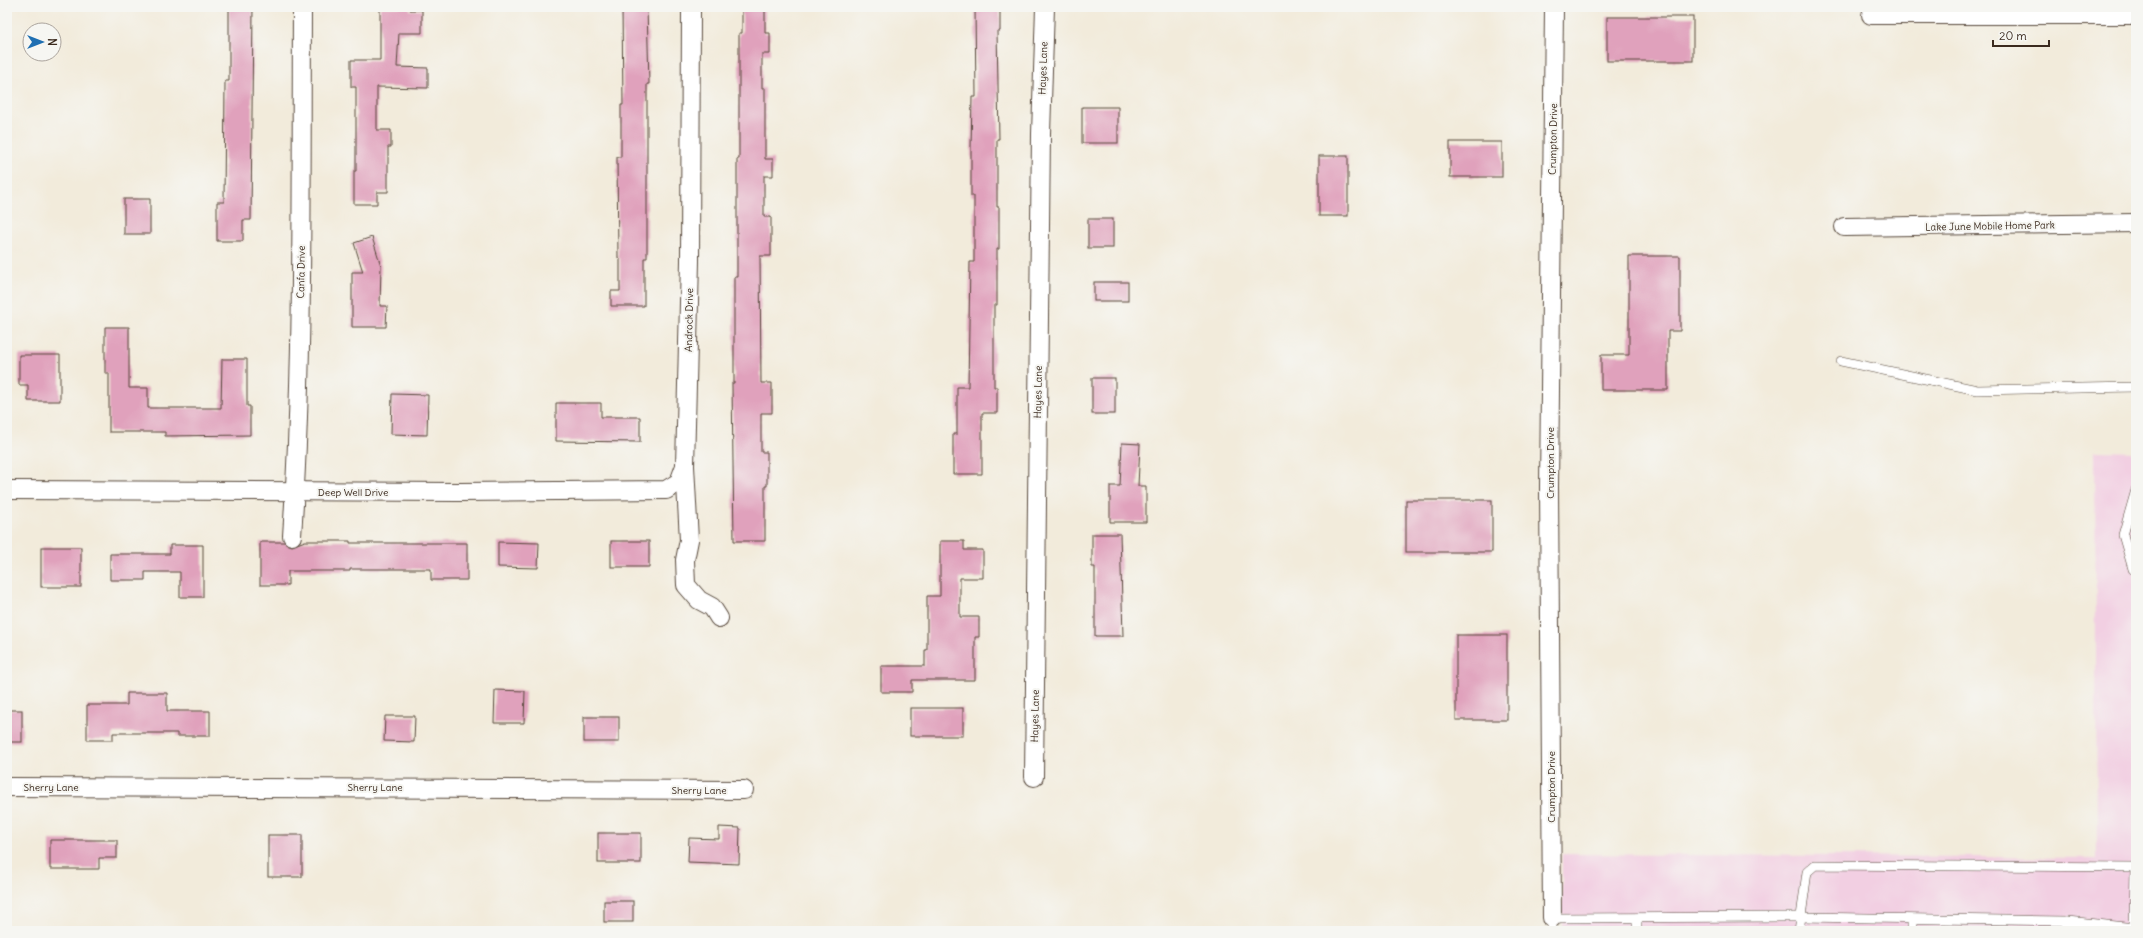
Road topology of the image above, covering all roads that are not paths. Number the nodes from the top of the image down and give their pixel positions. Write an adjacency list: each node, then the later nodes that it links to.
1 (302, 7): 14 (street, Canfa Drive)
2 (691, 7): 11 (street, Androck Drive)
3 (1045, 7): 19 (street, Hayes Lane)
4 (1554, 7): 27 (street, Crumpton Drive)
5 (1871, 15): 6 (street)
6 (2136, 15)
7 (2136, 223): 8 (street, Lake June Mobile Home Park)
8 (1844, 227)
9 (1841, 362): 10 (lane)
10 (2136, 387)
11 (685, 466): 14 (street, Deep Well Drive); 18 (street, Androck Drive)
12 (7, 490): 14 (street, Deep Well Drive)
13 (2136, 490): 15 (lane)
14 (295, 492): 16 (street, Canfa Drive)
15 (2132, 514): 17 (lane)
16 (292, 536)
17 (2134, 570)
18 (719, 618)
19 (1034, 777)
20 (7, 787): 21 (street, Sherry Lane)
21 (744, 790)
22 (2135, 867): 23 (lane); 28 (lane)
23 (1800, 917): 24 (lane); 25 (lane); 30 (lane)
24 (1637, 918): 27 (lane); 29 (lane)
25 (1912, 920): 26 (lane); 31 (lane)
26 (2066, 921): 28 (lane); 32 (lane)
27 (1552, 925)
28 (2135, 928)
29 (1637, 931)
30 (1800, 931)
31 (1912, 931)
32 (2066, 931)

